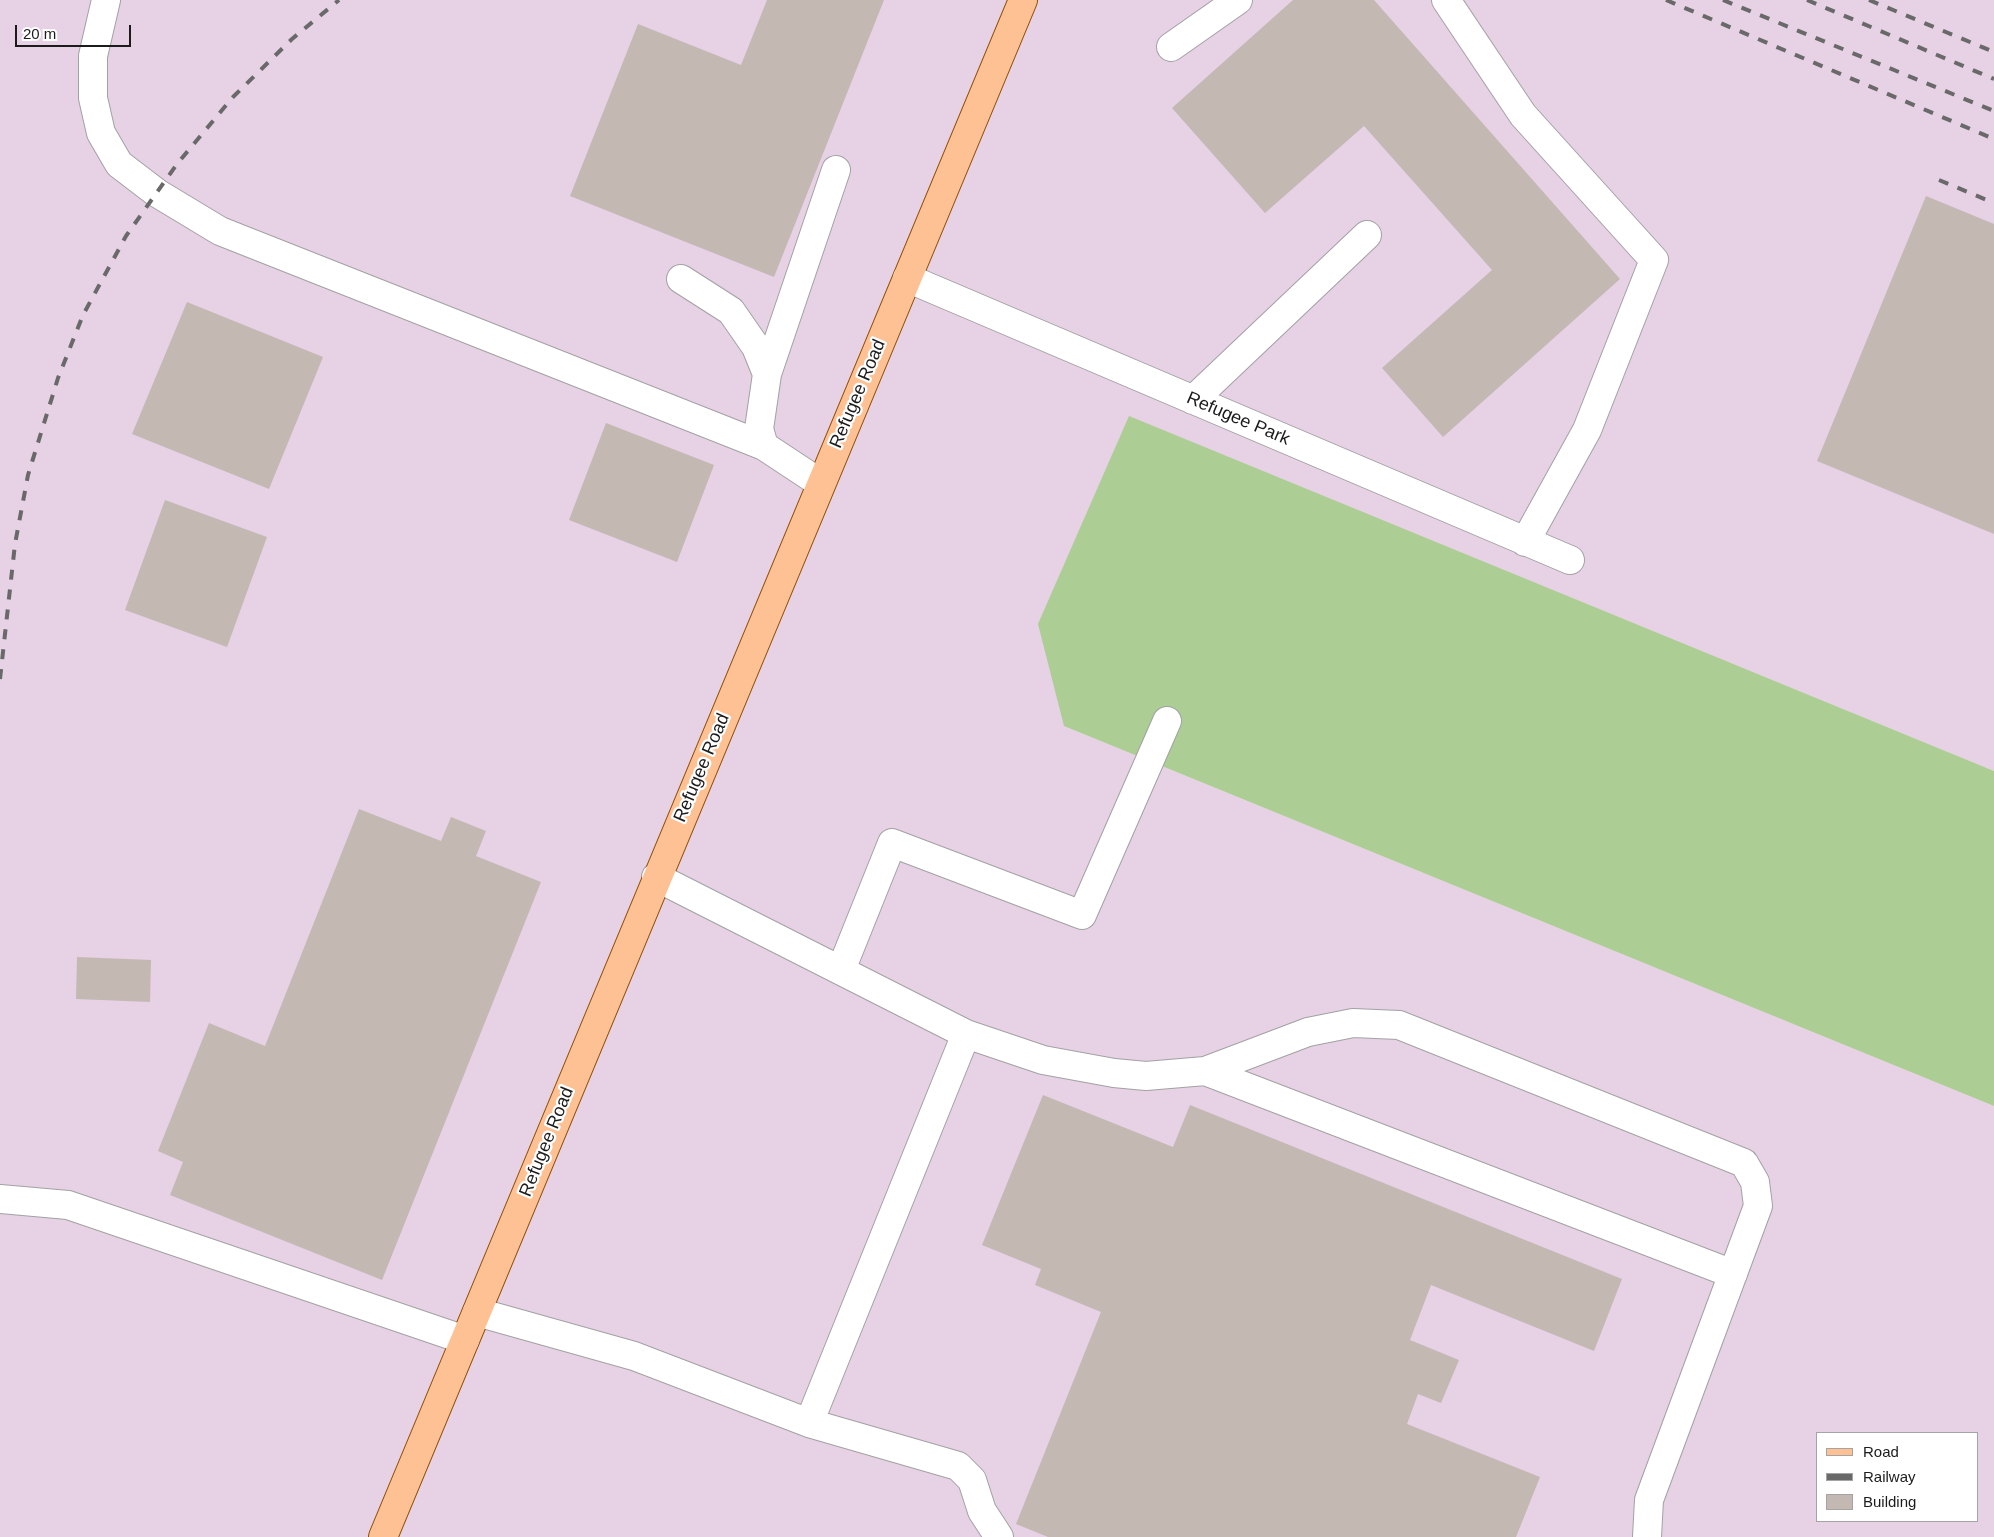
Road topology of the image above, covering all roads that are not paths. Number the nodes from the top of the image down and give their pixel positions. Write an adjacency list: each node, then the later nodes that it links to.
1 (106, 0): 12 (street)
2 (1023, 0): 8 (main road, Refugee Road)
3 (1238, 0): 5 (street)
4 (1446, 0): 14 (street)
5 (1171, 47)
6 (836, 170): 10 (street)
7 (1367, 235): 11 (street)
8 (907, 278): 11 (street, Refugee Park); 13 (main road, Refugee Road)
9 (681, 279): 10 (street)
10 (767, 374): 12 (street)
11 (1193, 400): 14 (street, Refugee Park)
12 (764, 446): 13 (street)
13 (820, 483): 17 (main road, Refugee Road)
14 (1525, 542): 15 (street, Refugee Park)
15 (1570, 560)
16 (1167, 721): 18 (street)
17 (656, 877): 18 (street); 23 (main road, Refugee Road)
18 (841, 970): 19 (street)
19 (966, 1034): 20 (street); 25 (street)
20 (1205, 1071): 22 (street); 22 (street)
21 (7, 1199): 24 (street)
22 (1733, 1274): 28 (street)
23 (477, 1312): 24 (main road, Refugee Road); 25 (street)
24 (465, 1340): 26 (main road, Refugee Road)
25 (809, 1423): 27 (street)
26 (383, 1537)
27 (999, 1537)
28 (1647, 1537)

